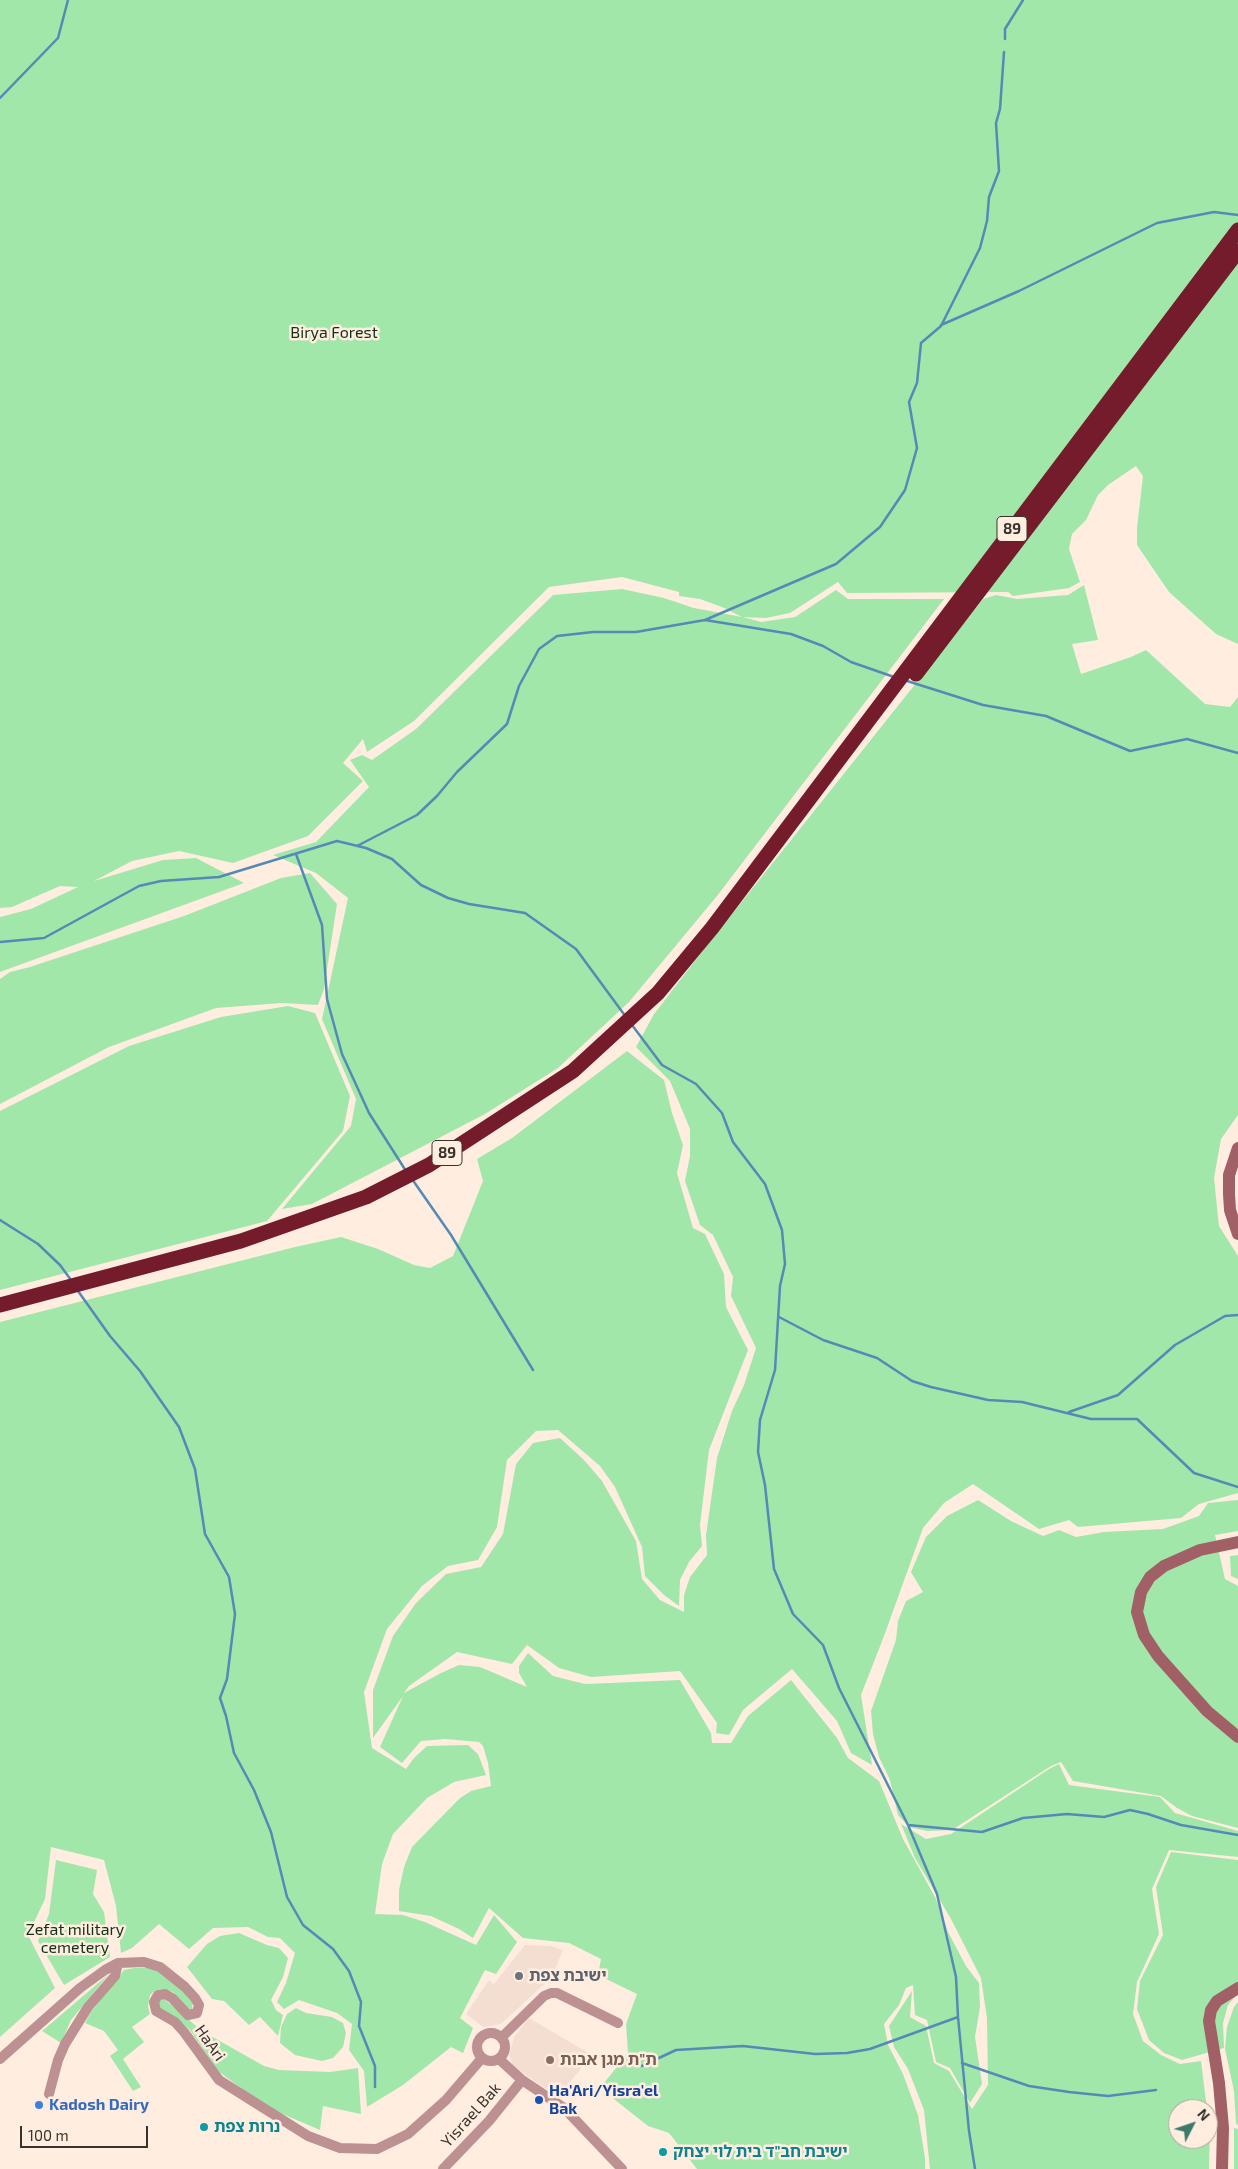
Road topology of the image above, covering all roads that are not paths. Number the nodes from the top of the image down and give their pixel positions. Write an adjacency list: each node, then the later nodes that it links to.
1 (1238, 230): 3 (highway, 89)
2 (1238, 251): 3 (highway, 89)
3 (787, 829): 6 (highway, 89)
4 (1238, 1148): 5 (main road)
5 (1238, 1234)
6 (0, 1305)
7 (1238, 1542): 8 (main road)
8 (1238, 1737)
9 (118, 1964): 13 (street, HaAri); 15 (street, HaAri); 17 (street)
10 (1238, 1988): 20 (main road)
11 (618, 2023): 12 (street)
12 (502, 2037): 13 (street); 14 (street)
13 (482, 2058): 14 (street)
14 (499, 2059): 16 (street)
15 (0, 2060)
16 (522, 2080): 18 (street, Yisrael Bak); 19 (street)
17 (49, 2094)
18 (442, 2169)
19 (622, 2169)
20 (1222, 2169)

